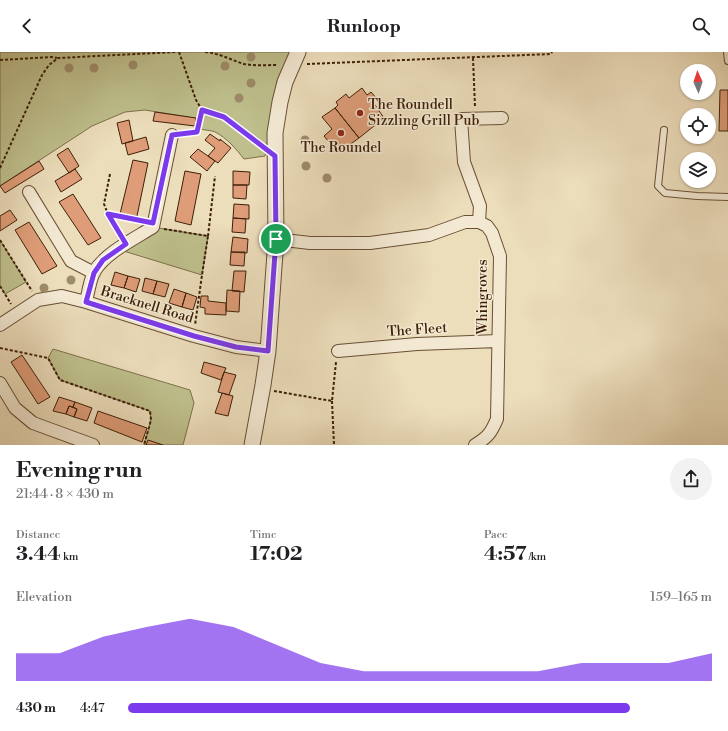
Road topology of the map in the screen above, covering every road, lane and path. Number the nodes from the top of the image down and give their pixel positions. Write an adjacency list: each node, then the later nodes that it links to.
1 (178, 52): 6 (path); 11 (path)
2 (205, 52): 10 (path)
3 (552, 52): 5 (path)
4 (727, 52): 9 (lane)
5 (473, 57): 7 (path); 12 (path)
6 (58, 58): 8 (path); 17 (path)
7 (295, 58): 16 (street)
8 (0, 60)
9 (728, 61)
10 (261, 66)
11 (202, 110): 15 (path); 16 (path)
12 (476, 118): 13 (street); 23 (street)
13 (502, 118)
14 (664, 130): 21 (lane)
15 (172, 135): 24 (street)
16 (275, 156): 26 (street)
17 (0, 168)
18 (110, 174): 22 (path)
19 (215, 176): 25 (path)
20 (29, 192): 29 (street)
21 (728, 196)
22 (108, 214): 24 (path); 28 (path)
23 (479, 222): 26 (street); 36 (street, Whingroves)
24 (153, 225): 25 (path); 28 (street)
25 (208, 236): 35 (path)
26 (276, 239): 38 (street)
27 (0, 240): 31 (path)
28 (126, 244): 29 (street)
29 (94, 273): 32 (street)
30 (0, 286): 33 (path)
31 (38, 300): 32 (street, Bracknell Road); 33 (street, Bracknell Road)
32 (86, 302): 35 (street, Bracknell Road)
33 (17, 314): 34 (street, Bracknell Road)
34 (0, 325)
35 (194, 336): 38 (street, Bracknell Road)
36 (498, 341): 39 (street, The Fleet); 47 (street, Whingroves)
37 (0, 348): 44 (path)
38 (268, 351): 41 (street)
39 (338, 351): 42 (path)
40 (0, 383): 43 (street)
41 (262, 389): 42 (path); 45 (street)
42 (332, 401): 46 (path)
43 (93, 445)
44 (144, 445)
45 (252, 445)
46 (334, 445)
47 (475, 445)

